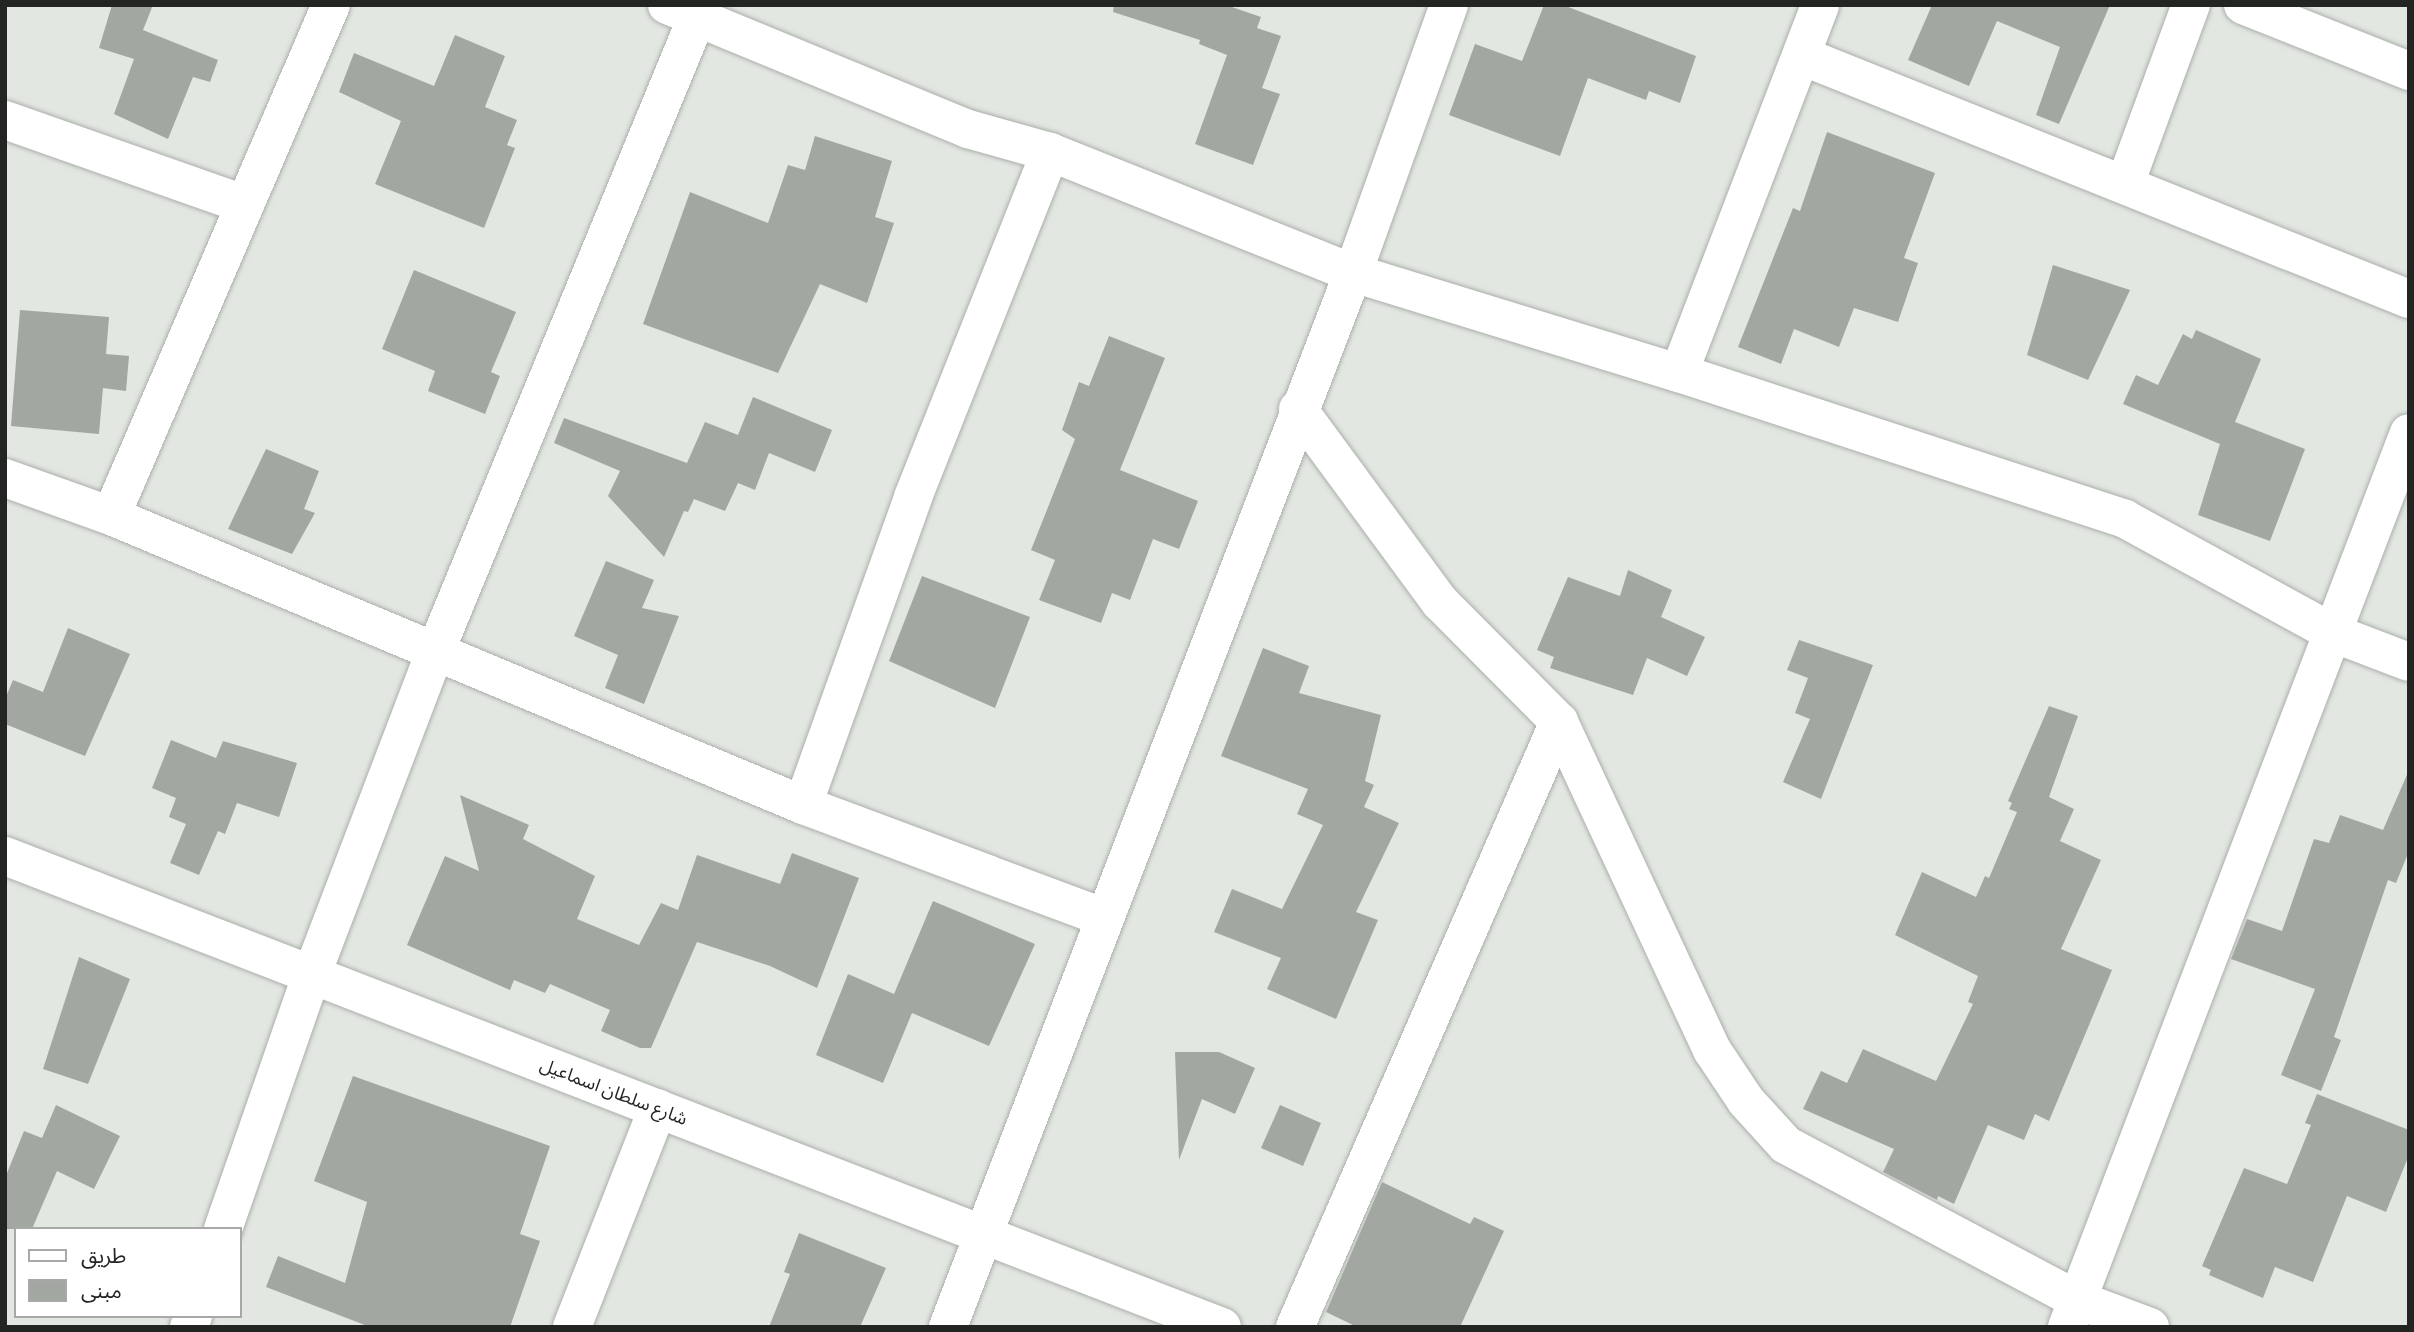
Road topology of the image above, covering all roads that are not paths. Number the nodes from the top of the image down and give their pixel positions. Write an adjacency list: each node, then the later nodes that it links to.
1 (331, 5): 12 (street)
2 (1449, 5): 13 (street)
3 (1820, 5): 7 (street)
4 (2192, 5): 11 (street)
5 (2243, 5): 8 (street)
6 (689, 9): 10 (street); 21 (street)
7 (1802, 56): 11 (street); 15 (street)
8 (2409, 71)
9 (5, 120): 12 (street)
10 (1050, 152): 13 (street); 24 (street)
11 (2125, 184): 14 (street)
12 (243, 204): 19 (street)
13 (1353, 273): 15 (street); 16 (street)
14 (2409, 299)
15 (1679, 373): 20 (street)
16 (1298, 409): 23 (street); 26 (street)
17 (2409, 433): 20 (street)
18 (5, 478): 19 (street)
19 (111, 516): 21 (street)
20 (2333, 633): 22 (street); 31 (street)
21 (436, 650): 24 (street); 27 (street)
22 (2409, 662)
23 (1559, 722): 31 (street); 35 (street)
24 (803, 805): 26 (street)
25 (7, 861): 27 (street, شارع سلطان اسماعيل)
26 (1103, 917): 30 (street)
27 (312, 974): 28 (street, شارع سلطان اسماعيل); 29 (street)
28 (658, 1108): 30 (street, شارع سلطان اسماعيل); 32 (street)
29 (224, 1227)
30 (982, 1233): 33 (street); 34 (street, شارع سلطان اسماعيل)
31 (2072, 1313): 36 (street)
32 (572, 1327)
33 (948, 1327)
34 (1222, 1327)
35 (1294, 1327)
36 (2150, 1327)

